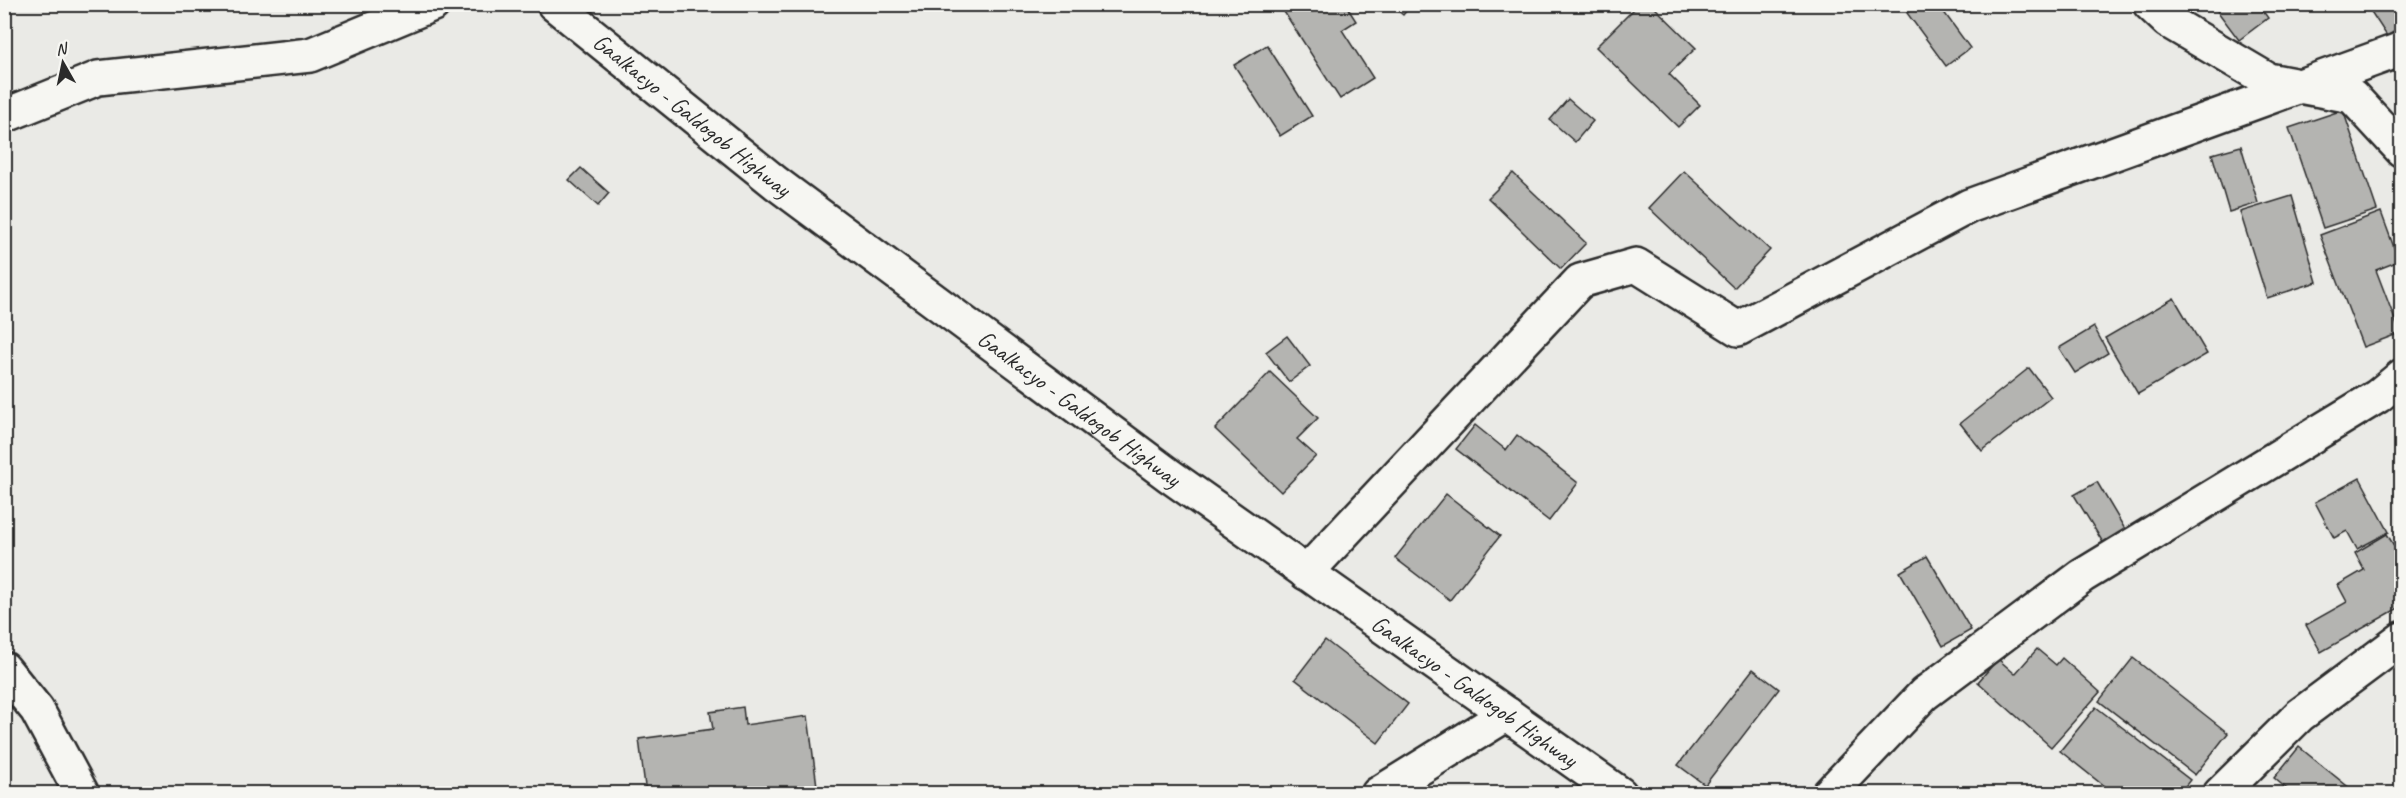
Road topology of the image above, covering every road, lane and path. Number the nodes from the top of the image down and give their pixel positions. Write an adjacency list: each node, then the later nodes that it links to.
1 (433, 4): 6 (street)
2 (554, 4): 9 (street, Gaalkacyo - Galdogob Highway)
3 (2150, 4): 5 (street)
4 (2402, 49): 5 (street)
5 (2299, 86): 7 (street); 9 (street)
6 (4, 117)
7 (2402, 150)
8 (2402, 376): 16 (street)
9 (1306, 573): 12 (street, Gaalkacyo - Galdogob Highway)
10 (2402, 639): 17 (street)
11 (4, 669): 13 (street)
12 (1507, 714): 14 (street); 15 (street, Gaalkacyo - Galdogob Highway)
13 (82, 794)
14 (1378, 794)
15 (1620, 794)
16 (1829, 794)
17 (2220, 794)

